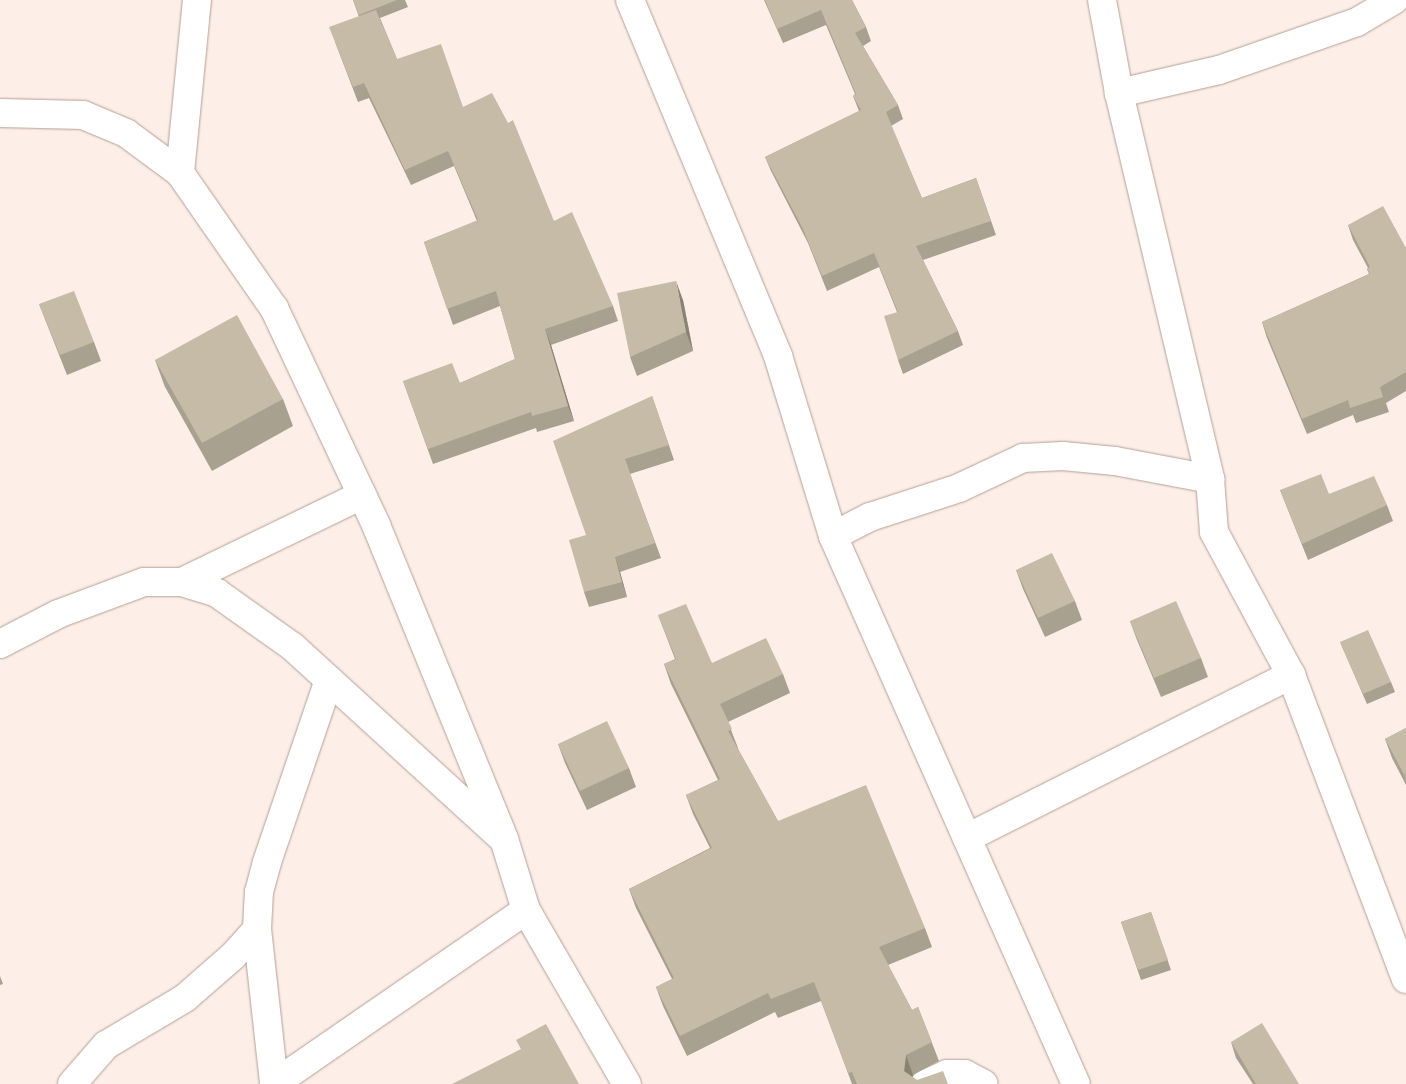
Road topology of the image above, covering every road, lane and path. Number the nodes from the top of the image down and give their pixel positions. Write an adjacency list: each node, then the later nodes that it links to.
1 (197, 0): 7 (street)
2 (630, 0): 10 (street)
3 (1102, 0): 5 (street)
4 (1394, 0): 5 (street)
5 (1119, 93): 8 (street)
6 (0, 113): 7 (street)
7 (180, 173): 9 (street)
8 (1210, 478): 10 (street); 13 (street)
9 (362, 495): 11 (street); 16 (street)
10 (833, 536): 15 (street)
11 (182, 582): 12 (street); 14 (street)
12 (0, 644)
13 (1292, 675): 15 (street); 19 (street)
14 (329, 680): 16 (street); 18 (street)
15 (967, 838): 25 (street)
16 (504, 839): 17 (street)
17 (526, 910): 21 (street); 22 (street)
18 (257, 929): 20 (street); 21 (street)
19 (1406, 979)
20 (72, 1084)
21 (274, 1084)
22 (627, 1084)
23 (925, 1084): 24 (street)
24 (984, 1084)
25 (1076, 1084)

